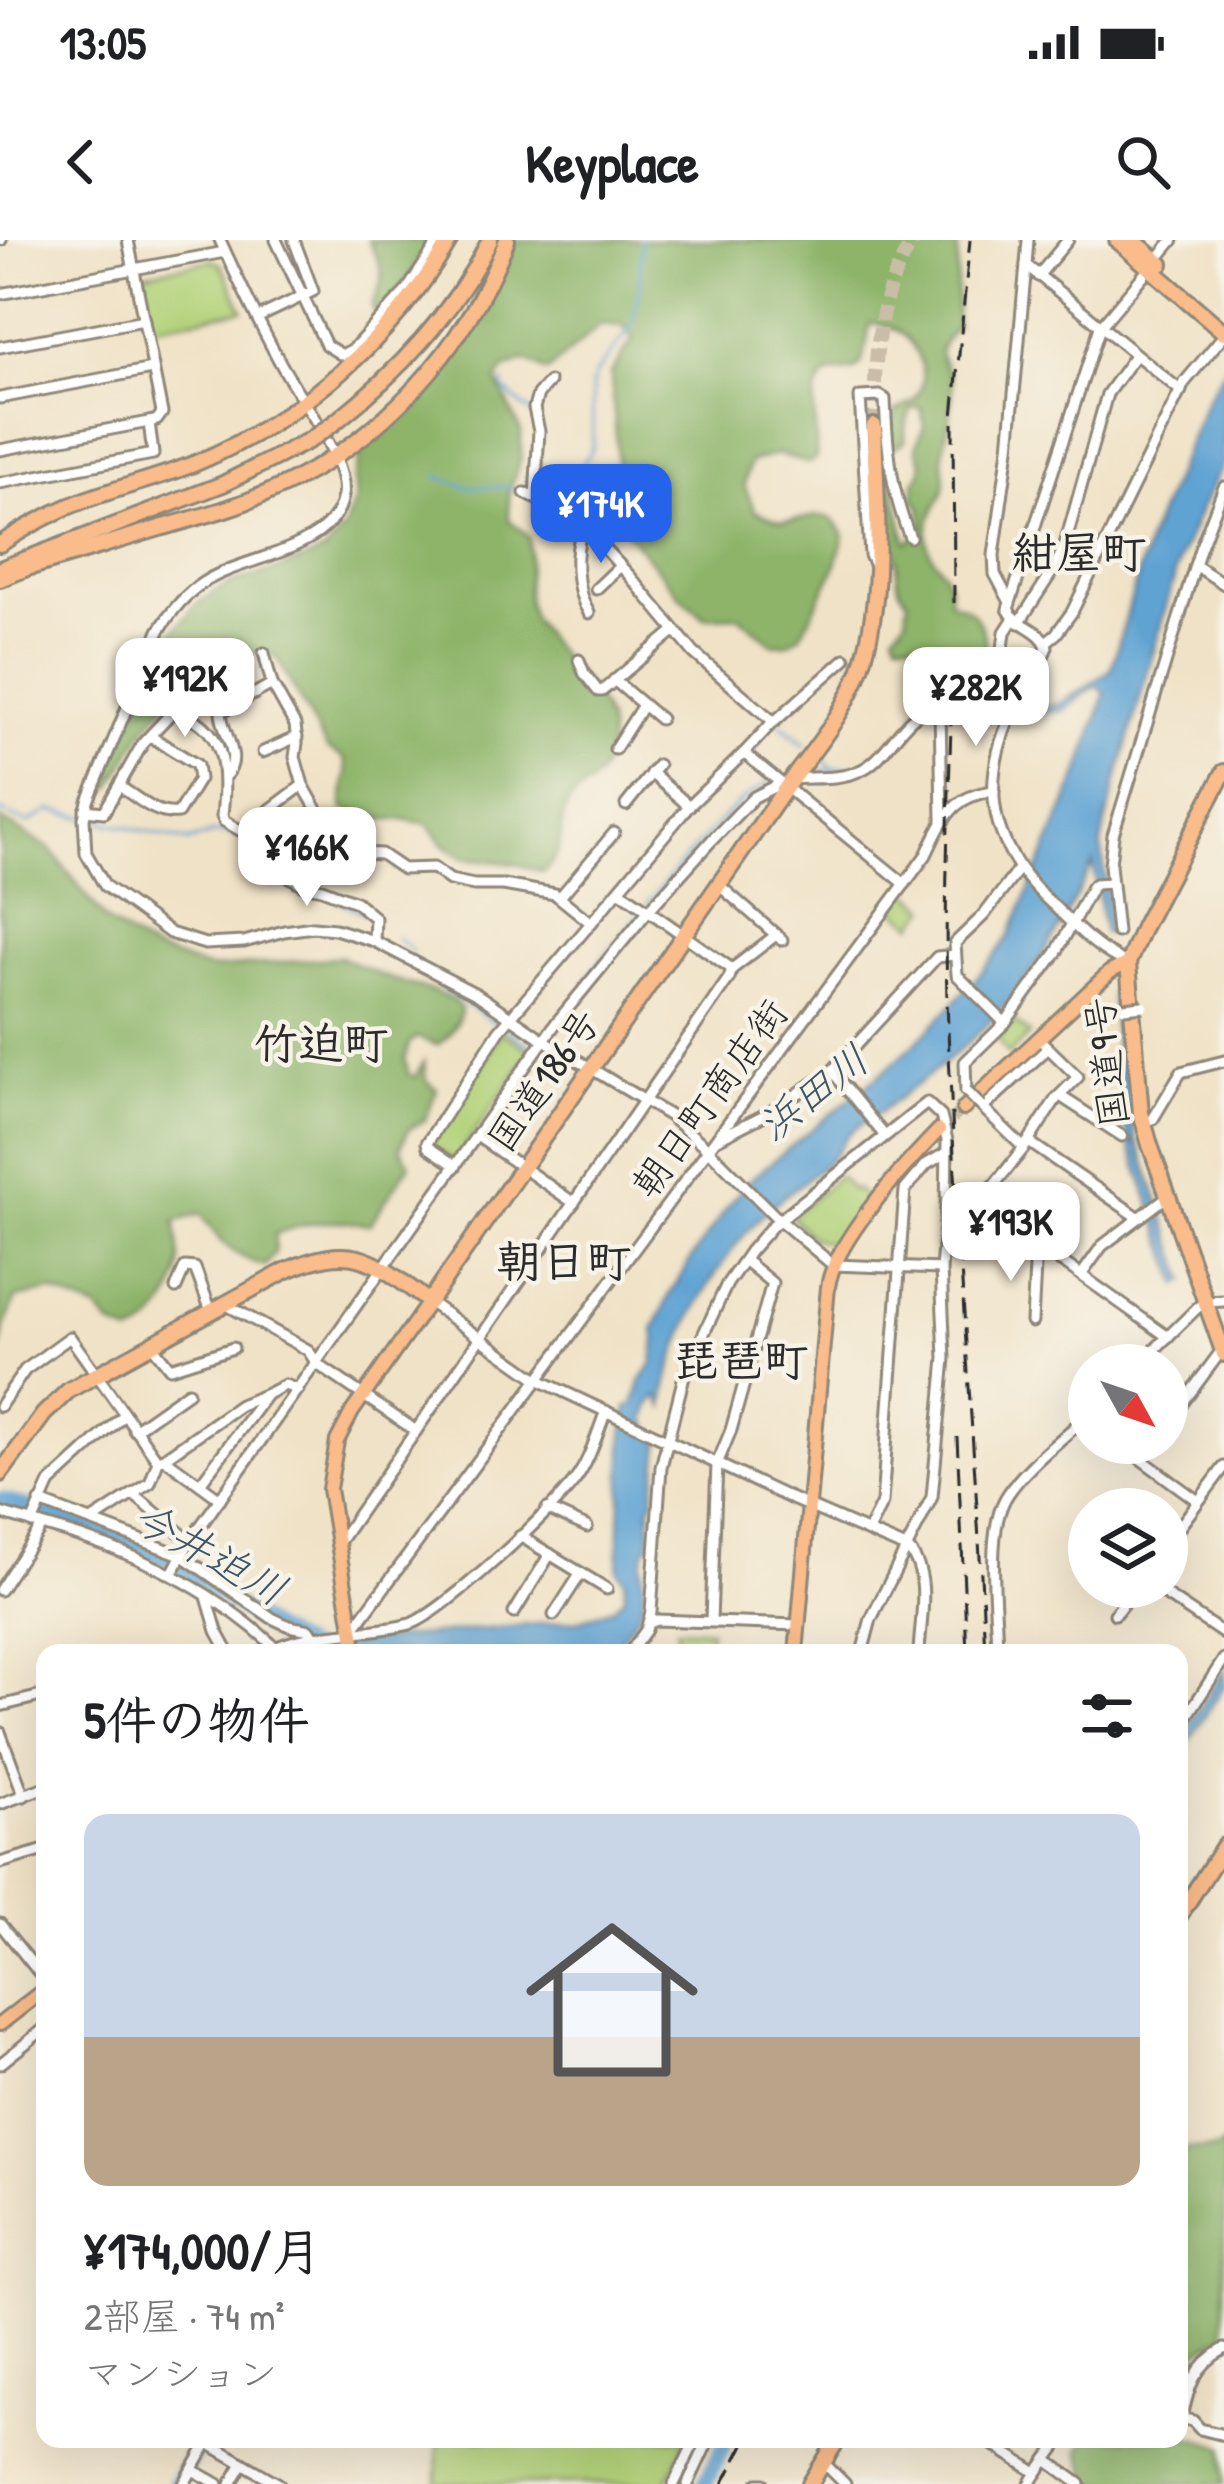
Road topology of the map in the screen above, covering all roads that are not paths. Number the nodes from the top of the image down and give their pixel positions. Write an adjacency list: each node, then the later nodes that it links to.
1 (128, 240): 17 (street)
2 (220, 240): 14 (street)
3 (276, 240): 20 (street)
4 (294, 240): 20 (street)
5 (440, 240): 20 (street)
6 (450, 240): 32 (highway)
7 (486, 240): 44 (highway, bridge)
8 (508, 240): 36 (highway)
9 (1028, 240): 16 (street)
10 (1068, 240): 18 (street)
11 (1118, 240): 15 (highway)
12 (1133, 240): 15 (highway)
13 (1173, 240): 15 (street)
14 (225, 252): 17 (street); 21 (street)
15 (1153, 264): 22 (highway); 24 (street); 25 (highway)
16 (1026, 265): 18 (street); 50 (street)
17 (134, 269): 19 (street); 23 (street)
18 (1038, 276): 24 (street)
19 (0, 294)
20 (303, 297): 21 (street)
21 (257, 318): 32 (street)
22 (1224, 319)
23 (143, 320): 26 (street); 28 (street)
24 (1100, 328): 27 (street); 50 (street)
25 (1224, 333): 30 (street)
26 (0, 347)
27 (1135, 355): 30 (street); 50 (street)
28 (152, 369): 31 (street); 33 (street)
29 (549, 382): 39 (street)
30 (1181, 392): 52 (street)
31 (0, 398)
32 (303, 402): 36 (street); 41 (highway)
33 (149, 422): 35 (street); 37 (street)
34 (874, 426): 45 (highway, 国道186号)
35 (0, 450)
36 (335, 457): 46 (highway); 77 (street)
37 (0, 483)
38 (1224, 487): 42 (street)
39 (583, 527): 43 (street); 49 (street)
40 (910, 537): 45 (street)
41 (0, 544)
42 (1196, 565): 47 (street); 83 (street)
43 (620, 567): 48 (street); 51 (street)
44 (0, 569)
45 (877, 570): 71 (highway, 国道186号)
46 (0, 579)
47 (1224, 584)
48 (596, 589)
49 (589, 613)
50 (1013, 613): 52 (street); 58 (street)
51 (674, 631): 56 (street); 63 (street)
52 (1046, 642): 61 (street)
53 (264, 653): 57 (street)
54 (845, 659): 63 (street)
55 (579, 660): 56 (street)
56 (614, 680): 59 (street)
57 (272, 684): 65 (street); 70 (street)
58 (1000, 695): 60 (street); 61 (street)
59 (643, 705): 62 (street); 66 (street)
60 (965, 705)
61 (1016, 705): 74 (street)
62 (660, 719)
63 (775, 721): 68 (street)
64 (150, 736): 70 (street); 73 (street); 73 (street)
65 (296, 736): 67 (street); 72 (street)
66 (615, 749)
67 (263, 752)
68 (744, 752): 71 (street); 76 (street)
69 (1224, 772): 94 (highway, 国道9号)
70 (224, 776): 80 (street)
71 (786, 784): 78 (street); 82 (street); 84 (highway, 国道186号); 87 (street)
72 (303, 785): 80 (street); 86 (street)
73 (119, 786): 77 (street)
74 (994, 791): 78 (street, 朝日町商店街); 81 (street)
75 (626, 805): 76 (street)
76 (689, 806): 85 (street)
77 (85, 810): 92 (street)
78 (942, 822): 82 (street, 朝日町商店街)
79 (614, 833): 86 (street)
80 (257, 840): 92 (street)
81 (1018, 869): 88 (street); 93 (street)
82 (905, 884): 114 (street, 朝日町商店街)
83 (1105, 884): 88 (street); 90 (street)
84 (719, 885): 91 (highway, 国道186号); 95 (street)
85 (619, 890): 87 (street); 89 (street)
86 (560, 897): 89 (street)
87 (648, 911): 91 (street); 100 (street)
88 (1071, 922): 94 (street); 99 (street)
89 (591, 923): 98 (street)
90 (1117, 932)
91 (684, 936): 95 (street); 103 (highway, 国道186号)
92 (374, 941): 98 (street)
93 (955, 955): 99 (street); 104 (street)
94 (1128, 963): 101 (main road); 109 (highway, 国道9号)
95 (732, 970): 106 (street)
96 (1143, 1006): 97 (street, bridge)
97 (1124, 1008)
98 (510, 1017): 100 (street); 117 (street)
99 (1004, 1022): 107 (street, bridge)
100 (544, 1040): 103 (street); 112 (street)
101 (1043, 1043): 105 (street); 107 (street); 108 (main road)
102 (1224, 1061): 109 (street)
103 (591, 1067): 106 (street); 118 (highway, 国道186号)
104 (832, 1071): 111 (street); 114 (street)
105 (1060, 1096): 113 (street); 115 (street)
106 (645, 1101): 114 (street); 120 (street)
107 (982, 1107): 115 (street)
108 (963, 1108)
109 (1144, 1123): 119 (highway, 国道9号)
110 (939, 1130): 127 (main road)
111 (883, 1134): 116 (street); 124 (street)
112 (477, 1136): 117 (street); 118 (street)
113 (1122, 1136)
114 (712, 1144): 124 (street); 146 (street, 朝日町商店街)
115 (1026, 1145): 122 (street); 123 (street)
116 (946, 1153): 121 (street); 128 (street)
117 (456, 1166): 129 (street)
118 (522, 1167): 120 (street); 134 (highway, 国道186号)
119 (1159, 1202): 123 (street); 135 (highway, 国道9号)
120 (574, 1204): 139 (street)
121 (946, 1213): 122 (street); 130 (street)
122 (971, 1214): 125 (street)
123 (1138, 1217): 131 (street)
124 (778, 1219): 126 (street); 127 (street)
125 (1036, 1249): 131 (street); 137 (street)
126 (744, 1260): 158 (street); 160 (street)
127 (833, 1265): 128 (street); 169 (main road)
128 (899, 1268): 130 (street); 176 (street)
129 (384, 1269): 134 (highway); 136 (highway); 144 (street)
130 (941, 1269): 180 (street)
131 (1082, 1274): 138 (street)
132 (176, 1288): 136 (street)
133 (1224, 1301): 135 (street)
134 (429, 1302): 139 (street); 150 (main road)
135 (1204, 1303): 138 (street); 143 (highway, 国道9号)
136 (218, 1307): 140 (highway); 144 (street)
137 (1032, 1322)
138 (1168, 1337): 141 (street)
139 (480, 1340): 146 (street); 156 (street)
140 (151, 1344): 142 (street); 145 (highway)
141 (1161, 1344)
142 (233, 1348)
143 (1223, 1352): 151 (street)
144 (317, 1364): 147 (street); 150 (street)
145 (97, 1373): 152 (street); 154 (street); 163 (highway)
146 (539, 1379): 153 (street); 196 (street, 朝日町商店街)
147 (298, 1390): 149 (street); 166 (street)
148 (188, 1392): 155 (street)
149 (267, 1394): 159 (street); 164 (street)
150 (363, 1395): 156 (street); 179 (main road)
151 (1188, 1397)
152 (0, 1406)
153 (606, 1412): 158 (street); 170 (street)
154 (124, 1415): 155 (street); 168 (street)
155 (134, 1430): 159 (street)
156 (416, 1431): 179 (street)
157 (1068, 1436): 207 (street)
158 (667, 1440): 160 (street); 194 (street)
159 (161, 1459): 164 (street); 165 (street)
160 (717, 1464): 169 (street); 193 (street)
161 (1148, 1464): 167 (street)
162 (1224, 1467): 167 (street)
163 (0, 1474)
164 (200, 1484): 166 (street)
165 (133, 1495): 173 (street); 178 (street)
166 (220, 1499): 178 (street)
167 (1198, 1501): 172 (street)
168 (39, 1503): 173 (street); 174 (street)
169 (810, 1505): 176 (street); 195 (main road)
170 (547, 1509): 175 (street); 177 (street)
171 (0, 1513): 174 (street)
172 (1188, 1515)
173 (93, 1520): 182 (street)
174 (36, 1523): 184 (street); 186 (street)
175 (587, 1527)
176 (868, 1531): 180 (street)
177 (520, 1536): 181 (street); 196 (street)
178 (190, 1541): 182 (street)
179 (337, 1545): 196 (main road)
180 (908, 1549): 205 (street); 206 (street)
181 (550, 1554): 183 (street); 190 (street)
182 (179, 1557): 184 (street); 198 (street)
183 (581, 1573): 185 (street); 192 (street)
184 (171, 1574): 187 (street)
185 (607, 1589)
186 (0, 1590)
187 (207, 1597): 199 (street); 200 (street)
188 (1120, 1608): 191 (street)
189 (1185, 1608): 197 (street)
190 (514, 1612)
191 (1115, 1614)
192 (554, 1615)
193 (711, 1620): 194 (street); 195 (street)
194 (649, 1623): 203 (street)
195 (798, 1625): 204 (main road)
196 (352, 1634): 198 (street); 202 (main road)
197 (1224, 1634)
198 (309, 1640): 201 (street)
199 (224, 1644)
200 (263, 1644)
201 (290, 1644)
202 (354, 1644)
203 (635, 1644)
204 (797, 1644)
205 (865, 1644)
206 (919, 1644)
207 (998, 1644)
208 (1224, 1659): 211 (street)
209 (36, 1697): 210 (street)
210 (0, 1706)
211 (1188, 1715)
212 (0, 1732): 213 (street)
213 (3, 1750): 215 (street)
214 (36, 1791): 215 (street)
215 (24, 1796): 216 (street)
216 (0, 1804)
217 (1224, 1846): 220 (highway)
218 (36, 1853): 219 (street)
219 (0, 1863)
220 (1188, 1902)
221 (0, 1924): 222 (street)
222 (36, 1972)
223 (36, 1992): 224 (main road)
224 (0, 2024)
225 (36, 2035): 226 (street)
226 (0, 2064)
227 (1224, 2349): 228 (street)
228 (1188, 2392)
229 (1188, 2420): 230 (street)
230 (1224, 2435)
231 (205, 2448): 241 (street)
232 (220, 2448): 239 (street)
233 (691, 2448): 247 (street)
234 (705, 2448): 248 (street)
235 (833, 2448): 240 (highway)
236 (998, 2448): 242 (street)
237 (1055, 2448): 238 (street)
238 (1046, 2460): 242 (street); 252 (street)
239 (243, 2463): 245 (street); 246 (street)
240 (824, 2463): 249 (highway); 250 (street)
241 (193, 2470): 243 (street); 244 (street)
242 (1037, 2473): 251 (street)
243 (184, 2484)
244 (218, 2484)
245 (231, 2484)
246 (279, 2484)
247 (674, 2484)
248 (688, 2484)
249 (810, 2484)
250 (844, 2484)
251 (1030, 2484)
252 (1079, 2484)

